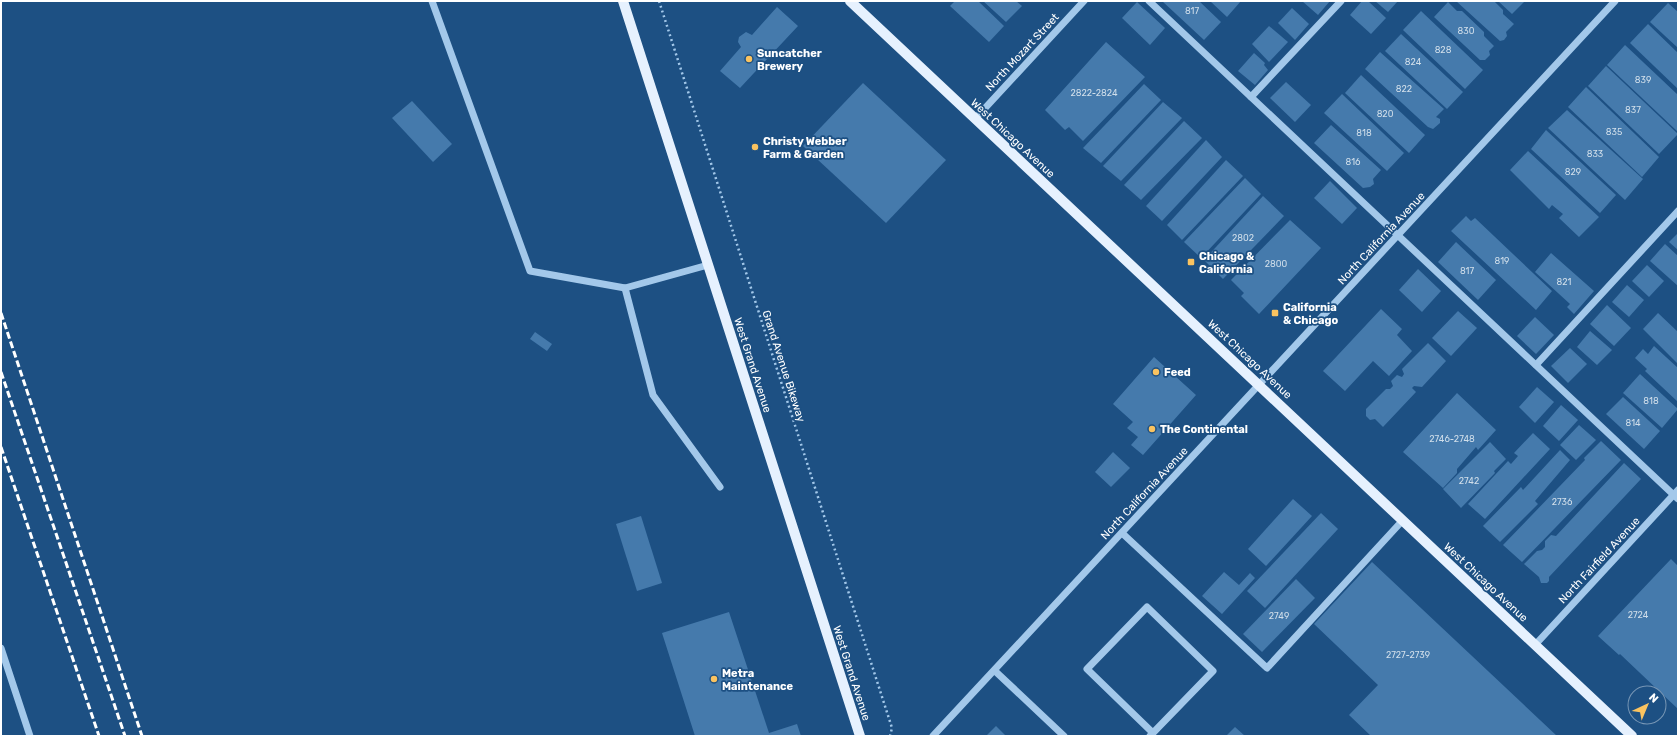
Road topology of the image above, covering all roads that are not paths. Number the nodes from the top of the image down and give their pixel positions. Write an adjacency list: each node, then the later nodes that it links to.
1 (432, 1): 13 (street)
2 (623, 1): 12 (main road, West Grand Avenue)
3 (850, 1): 9 (main road, West Chicago Avenue)
4 (1084, 1): 9 (street, North Mozart Street)
5 (1149, 1): 8 (street)
6 (1341, 1): 8 (street)
7 (1615, 1): 11 (street, North California Avenue)
8 (1251, 97): 11 (street)
9 (975, 119): 15 (main road, West Chicago Avenue)
10 (1678, 211): 14 (street)
11 (1398, 235): 14 (street); 15 (street, North California Avenue)
12 (708, 265): 13 (street); 25 (main road, West Grand Avenue)
13 (625, 288): 16 (street)
14 (1536, 365): 17 (street)
15 (1259, 385): 18 (main road, West Chicago Avenue); 19 (street, North California Avenue)
16 (720, 487)
17 (1676, 495): 20 (street, North Fairfield Avenue)
18 (1403, 520): 19 (street); 20 (main road, West Chicago Avenue)
19 (1122, 533): 22 (street, North California Avenue)
20 (1536, 645): 28 (main road, West Chicago Avenue)
21 (1, 648): 24 (street)
22 (995, 671): 26 (street, North California Avenue); 27 (street)
23 (1152, 734): 23 (street)
24 (30, 736)
25 (860, 736)
26 (934, 736)
27 (1064, 736)
28 (1632, 736)

